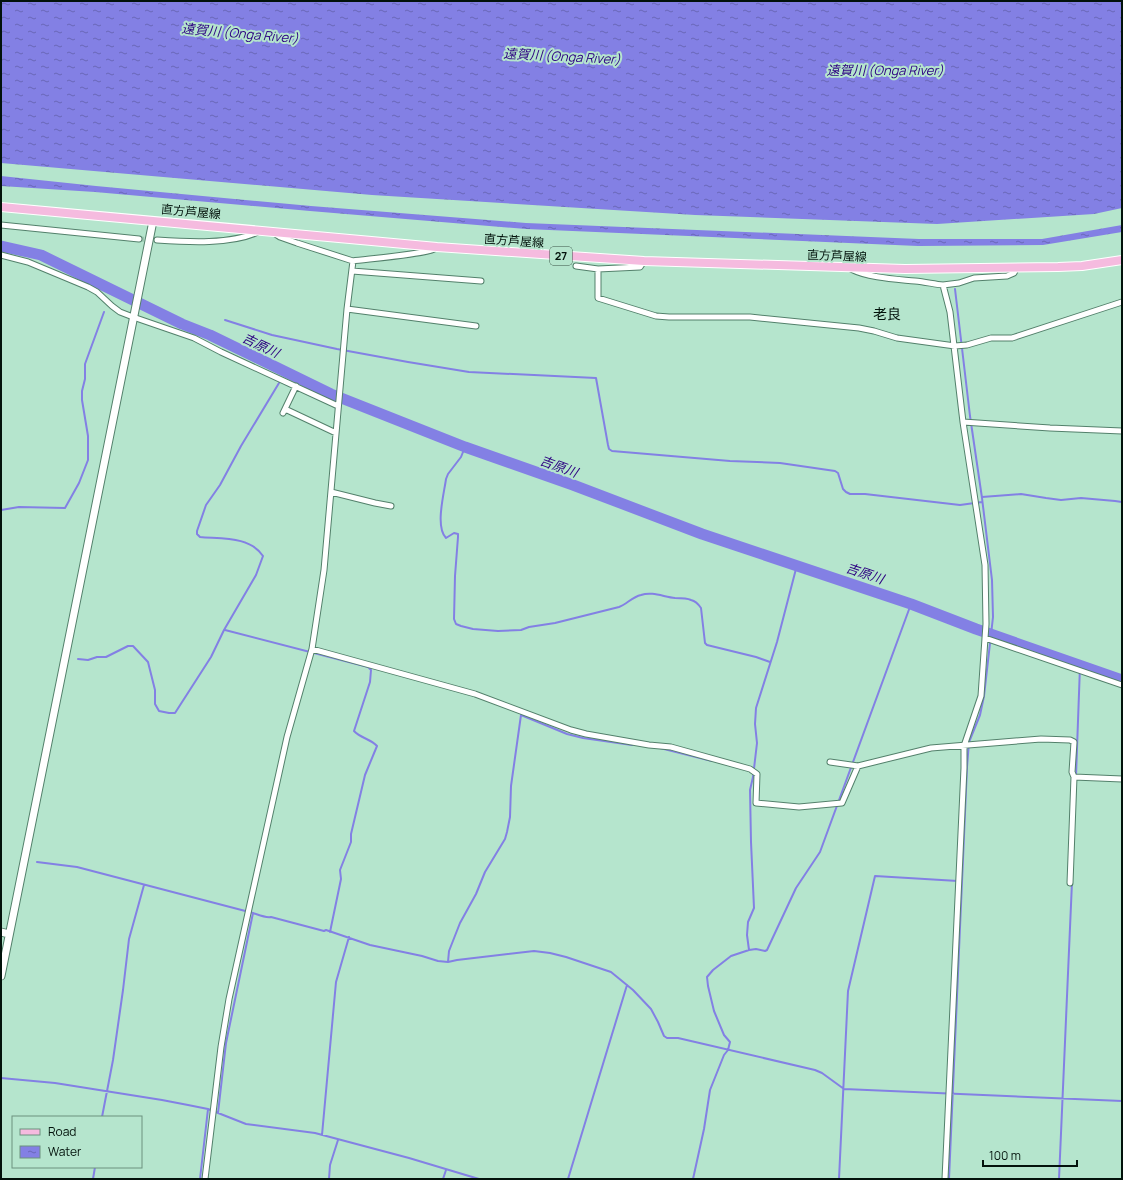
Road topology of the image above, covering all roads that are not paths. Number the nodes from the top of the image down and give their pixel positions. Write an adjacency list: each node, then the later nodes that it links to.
1 (1, 207): 2 (main road, 直方芦屋線 / 27)
2 (153, 221): 4 (main road, 直方芦屋線 / 27); 22 (street)
3 (1, 225): 6 (street)
4 (261, 231): 5 (main road, 直方芦屋線 / 27); 7 (street)
5 (273, 232): 8 (main road, 直方芦屋線 / 27); 11 (street)
6 (140, 239)
7 (157, 240)
8 (437, 247): 11 (street); 12 (main road, 直方芦屋線 / 27)
9 (1, 255): 22 (street)
10 (1122, 260): 16 (main road, 直方芦屋線 / 27)
11 (353, 261): 17 (street)
12 (644, 261): 14 (main road, 直方芦屋線 / 27); 15 (street)
13 (576, 266): 15 (street)
14 (850, 268): 16 (main road, 直方芦屋線 / 27); 19 (street)
15 (598, 269): 24 (street)
16 (1016, 269): 19 (street)
17 (352, 271): 18 (street); 21 (street)
18 (481, 281)
19 (943, 285): 24 (street)
20 (1122, 302): 24 (street)
21 (347, 309): 23 (street); 26 (street)
22 (133, 314): 25 (street); 42 (street)
23 (476, 326)
24 (955, 346): 27 (street)
25 (296, 386): 26 (street); 29 (street)
26 (338, 406): 29 (street)
27 (963, 422): 28 (street); 32 (street)
28 (1122, 431)
29 (336, 433): 30 (street)
30 (331, 492): 31 (street); 33 (street)
31 (391, 506)
32 (985, 638): 34 (street); 35 (street)
33 (312, 649): 37 (street); 44 (street)
34 (1122, 685)
35 (964, 746): 37 (street); 38 (street); 45 (street)
36 (830, 762): 37 (street)
37 (858, 766)
38 (1074, 776): 39 (street); 40 (street)
39 (1122, 779)
40 (1070, 883)
41 (1, 932): 42 (street)
42 (9, 934): 43 (street)
43 (1, 976)
44 (205, 1179)
45 (945, 1179)

